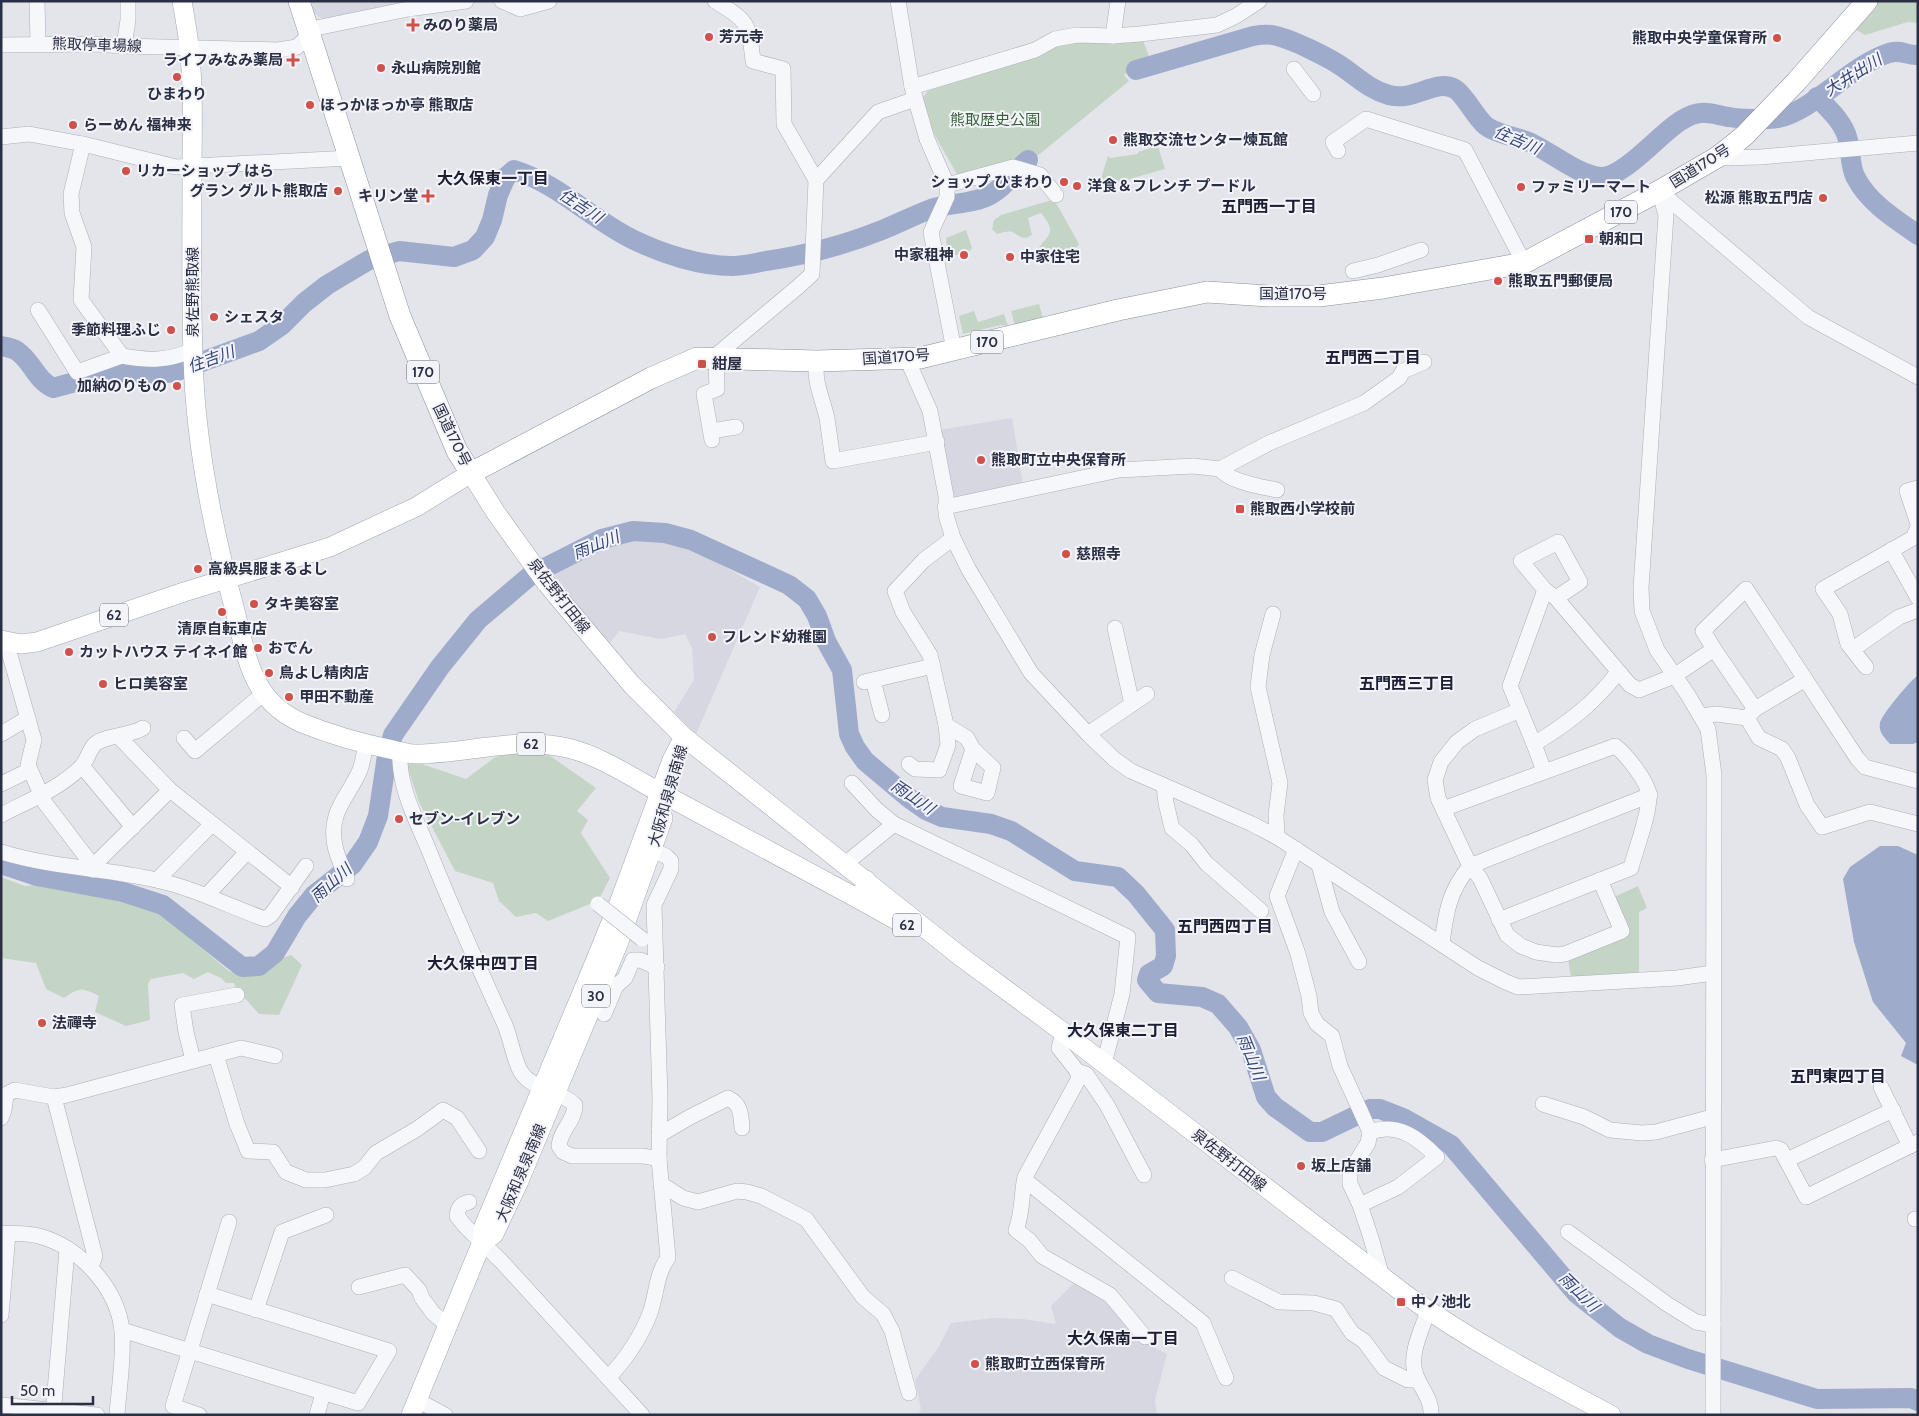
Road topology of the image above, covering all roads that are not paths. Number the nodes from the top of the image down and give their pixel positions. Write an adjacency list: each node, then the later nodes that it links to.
1 (37, 1): 15 (street)
2 (128, 1): 17 (street)
3 (182, 1): 18 (main road, 泉佐野熊取線)
4 (299, 1): 13 (highway, 国道170号 / 170)
5 (466, 1): 13 (street, 熊取停車場線)
6 (502, 1): 7 (street)
7 (548, 1)
8 (715, 1): 29 (street)
9 (898, 1): 20 (street)
10 (1118, 1): 14 (street)
11 (1259, 1): 14 (street)
12 (1867, 1): 27 (highway, 国道170号 / 170)
13 (308, 36): 18 (street, 熊取停車場線); 26 (highway, 国道170号 / 170)
14 (1113, 36): 20 (street)
15 (38, 43): 16 (street, 熊取停車場線); 17 (street, 熊取停車場線)
16 (1, 45)
17 (124, 46): 18 (street, 熊取停車場線)
18 (190, 48): 28 (main road, 泉佐野熊取線)
19 (1294, 69): 21 (street)
20 (913, 93): 29 (street); 30 (street)
21 (1312, 94)
22 (1, 137): 24 (street)
23 (1918, 142): 27 (street)
24 (83, 144): 28 (street); 38 (street)
25 (1338, 151): 34 (street)
26 (350, 158): 28 (street); 48 (highway, 国道170号 / 170)
27 (1716, 158): 31 (highway, 国道170号 / 170)
28 (192, 166): 41 (main road, 泉佐野熊取線)
29 (816, 180): 39 (street)
30 (947, 191): 32 (street); 37 (street)
31 (1659, 191): 34 (highway, 国道170号 / 170); 44 (street); 66 (street)
32 (1056, 195)
33 (1421, 250): 35 (street)
34 (1524, 263): 35 (highway, 国道170号 / 170)
35 (1352, 275): 37 (highway, 国道170号 / 170)
36 (38, 310): 38 (street)
37 (954, 350): 40 (highway, 国道170号 / 170)
38 (122, 356): 41 (street)
39 (714, 358): 42 (highway, 国道170号 / 170); 45 (street); 48 (highway, 国道170号 / 170)
40 (907, 359): 42 (highway, 国道170号 / 170); 46 (street)
41 (193, 360): 55 (main road, 泉佐野熊取線)
42 (817, 361): 46 (street)
43 (1424, 362): 47 (street)
44 (1918, 377)
45 (736, 427)
46 (936, 442): 51 (street)
47 (1220, 469): 50 (street); 51 (street)
48 (471, 473): 55 (main road, 62); 81 (main road, 泉佐野打田線 / 62)
49 (1918, 488): 52 (street)
50 (1278, 490)
51 (945, 507): 53 (street)
52 (1918, 525): 54 (street)
53 (953, 538): 63 (street); 79 (street)
54 (1891, 550): 56 (street); 62 (street)
55 (227, 580): 60 (main road, 62); 68 (main road, 62)
56 (1918, 598)
57 (1918, 610): 62 (street)
58 (1272, 614): 104 (street)
59 (1115, 628): 70 (street)
60 (5, 641): 75 (street)
61 (1714, 649): 66 (street); 67 (street); 72 (street)
62 (1853, 650): 64 (street)
63 (932, 666): 73 (street); 76 (street)
64 (1866, 667)
65 (1618, 672): 66 (street); 71 (street); 83 (street)
66 (1674, 676): 74 (street)
67 (1804, 680): 72 (street); 90 (street)
68 (263, 694): 82 (street); 84 (main road, 62)
69 (1148, 694): 70 (street)
70 (1132, 704): 79 (street)
71 (1520, 710): 83 (street); 98 (street)
72 (1751, 714): 74 (street); 102 (street)
73 (882, 715)
74 (1701, 716): 129 (street)
75 (28, 718): 78 (street); 88 (street)
76 (946, 725): 85 (street); 86 (street)
77 (143, 728): 80 (street)
78 (1, 734)
79 (1088, 734): 93 (street)
80 (118, 736): 87 (street); 94 (street)
81 (684, 737): 96 (main road, 大阪和泉泉南線 / 30); 109 (main road, 泉佐野打田線 / 62)
82 (184, 738)
83 (1534, 744): 89 (street)
84 (385, 748): 96 (main road, 62); 114 (street); 139 (street)
85 (973, 749)
86 (909, 764)
87 (82, 766): 95 (street); 103 (street)
88 (30, 770): 92 (street); 95 (street)
89 (1544, 771): 97 (street); 98 (street)
90 (1918, 781)
91 (852, 782): 101 (street)
92 (1, 784)
93 (1164, 786): 104 (street); 122 (street)
94 (170, 790): 100 (street); 103 (street)
95 (41, 795): 99 (street); 113 (street)
96 (664, 795): 106 (main road, 大阪和泉泉南線 / 30); 120 (main road, 62); 139 (main road, 大阪和泉泉南線 / 30)
97 (1650, 795): 112 (street); 117 (street)
98 (1443, 809): 112 (street)
99 (1, 815)
100 (212, 824): 108 (street); 115 (street)
101 (894, 824): 109 (street); 136 (street)
102 (1918, 824)
103 (133, 827): 113 (street)
104 (1277, 837): 105 (street)
105 (1296, 849): 110 (street); 146 (street)
106 (652, 850): 124 (street); 139 (main road, 大阪和泉泉南線 / 30)
107 (1, 852): 113 (street)
108 (247, 852): 118 (street); 119 (street)
109 (845, 864): 116 (main road, 泉佐野打田線 / 62)
110 (1319, 865): 125 (street); 127 (street)
111 (306, 866): 118 (street)
112 (1470, 866): 123 (street); 125 (street)
113 (93, 868): 115 (street)
114 (344, 872)
115 (157, 880): 119 (street)
116 (866, 880): 120 (main road); 126 (main road, 泉佐野打田線 / 62)
117 (1600, 880): 123 (street); 123 (street)
118 (292, 887): 119 (street)
119 (207, 895)
120 (853, 896): 126 (main road, 62)
121 (598, 904): 124 (street, bridge)
122 (1261, 911)
123 (1499, 920)
124 (649, 940): 128 (street)
125 (1442, 943): 129 (street)
126 (960, 956): 132 (main road, 泉佐野打田線 / 62)
127 (1359, 962)
128 (657, 967): 131 (street); 148 (street)
129 (1713, 974): 144 (street)
130 (237, 994): 135 (street)
131 (604, 1014)
132 (1063, 1032): 136 (main road, 泉佐野打田線 / 62); 137 (street)
133 (216, 1054): 134 (street); 135 (street); 150 (street)
134 (275, 1056)
135 (193, 1060): 141 (street)
136 (1104, 1064): 166 (main road, 泉佐野打田線 / 62)
137 (1078, 1071): 154 (street); 155 (street)
138 (1881, 1086): 143 (street)
139 (549, 1090): 151 (street); 163 (main road, 大阪和泉泉南線 / 30)
140 (4, 1096): 141 (street); 145 (street)
141 (54, 1097): 165 (street)
142 (1543, 1104): 144 (street)
143 (1892, 1110): 149 (street); 153 (street)
144 (1712, 1116): 152 (street)
145 (1, 1118)
146 (1367, 1126): 158 (street); 158 (street)
147 (742, 1128): 148 (street)
148 (659, 1135): 151 (street)
149 (1914, 1144): 153 (street)
150 (479, 1151)
151 (659, 1159): 156 (street)
152 (1712, 1160): 153 (street); 173 (street)
153 (1787, 1160)
154 (1144, 1175)
155 (1024, 1180): 176 (street); 179 (street)
156 (661, 1184): 178 (street); 182 (street)
157 (469, 1202): 163 (street)
158 (1360, 1205): 166 (street)
159 (326, 1215): 170 (street)
160 (229, 1222): 169 (street)
161 (1568, 1232): 173 (street)
162 (5, 1234): 164 (street); 172 (street)
163 (482, 1242): 174 (main road, 大阪和泉泉南線 / 30); 178 (street)
164 (67, 1250): 165 (street); 185 (street)
165 (91, 1268): 175 (street)
166 (1382, 1277): 171 (main road, 泉佐野打田線 / 62)
167 (1232, 1278): 180 (street)
168 (359, 1287): 174 (street)
169 (207, 1294): 170 (street); 177 (street)
170 (256, 1310): 181 (street)
171 (1428, 1311): 180 (street); 193 (main road, 泉佐野打田線 / 62)
172 (1, 1315)
173 (1713, 1325): 194 (street)
174 (448, 1326): 184 (main road, 大阪和泉泉南線 / 30)
175 (122, 1330): 177 (street); 187 (street)
176 (1145, 1337)
177 (189, 1350): 181 (street); 188 (street)
178 (608, 1378): 191 (street)
179 (1226, 1378)
180 (1418, 1380): 192 (street)
181 (323, 1393): 189 (street)
182 (909, 1393)
183 (1, 1405): 185 (street)
184 (414, 1408): 190 (street)
185 (53, 1413): 186 (street)
186 (97, 1415)
187 (117, 1415)
188 (198, 1415)
189 (317, 1415)
190 (445, 1415)
191 (642, 1415)
192 (1431, 1415)
193 (1611, 1415)
194 (1713, 1415)

